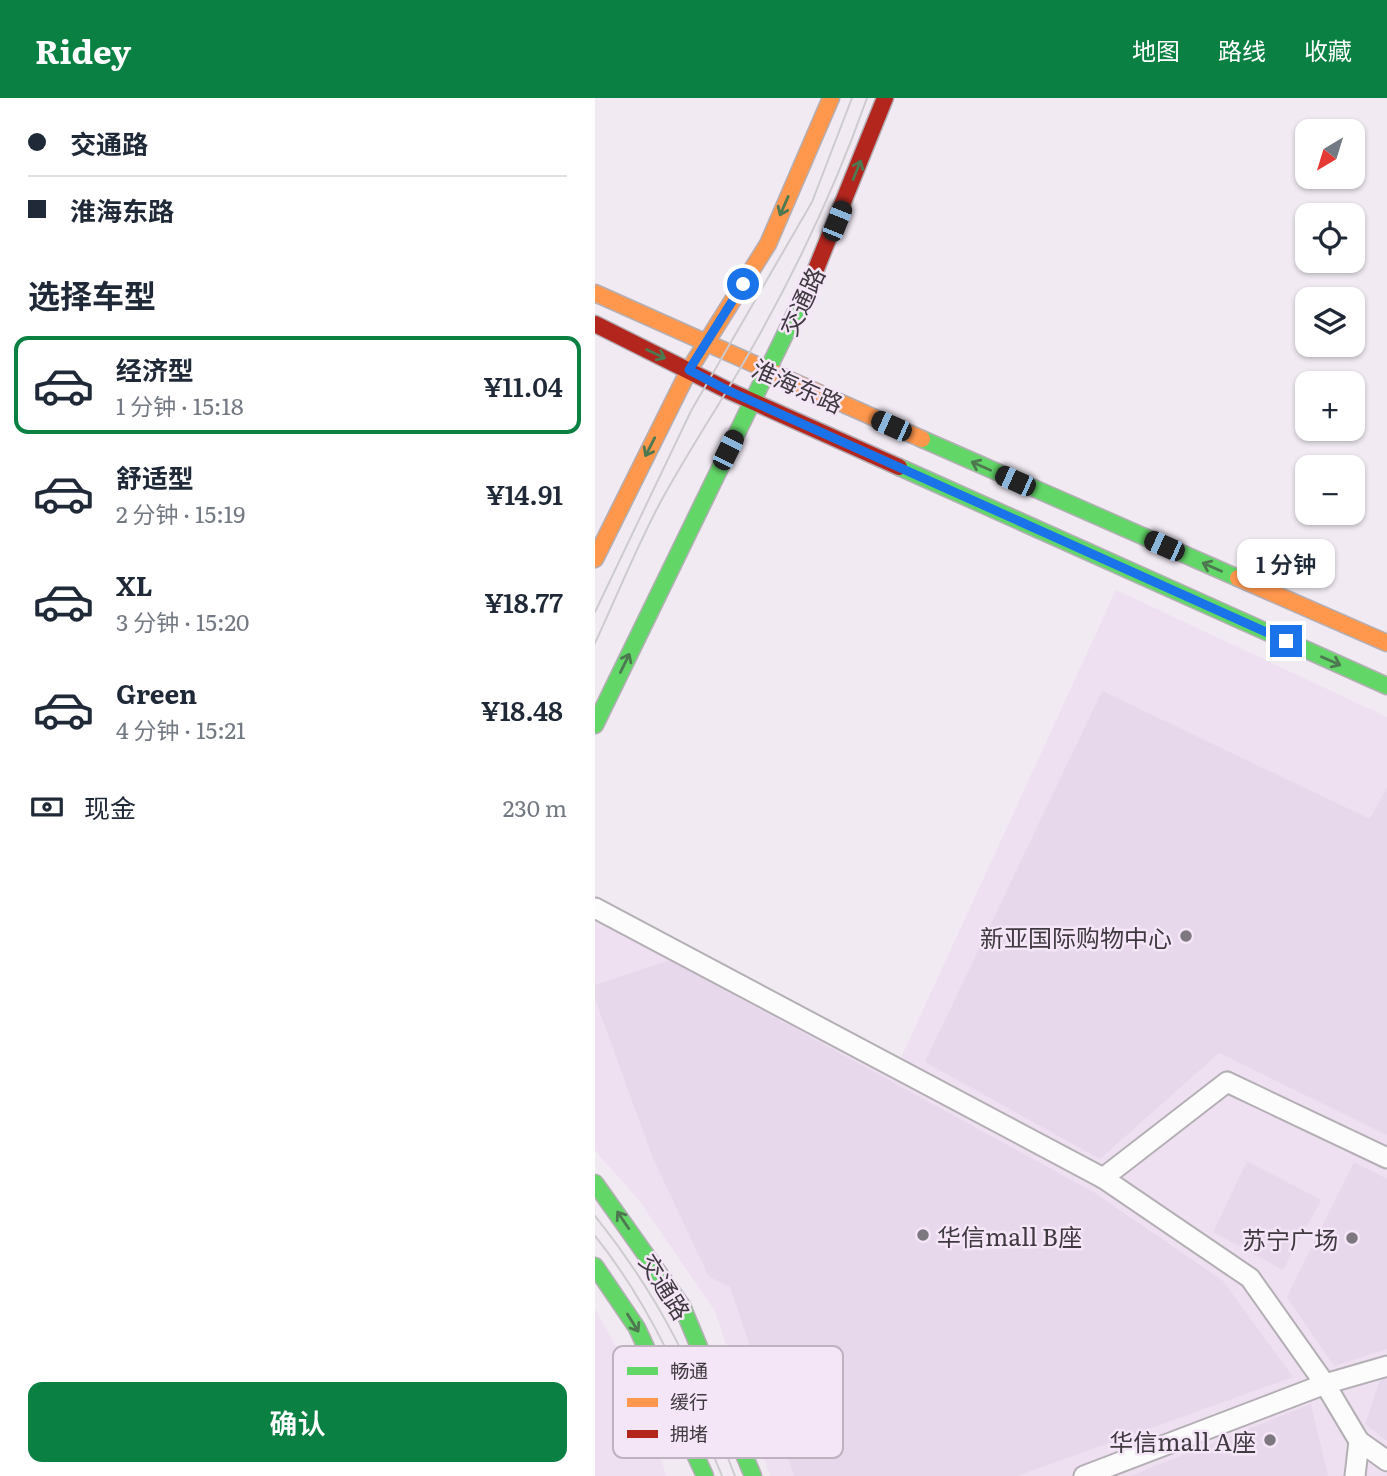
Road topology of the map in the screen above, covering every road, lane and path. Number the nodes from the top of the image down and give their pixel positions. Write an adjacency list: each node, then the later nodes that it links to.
1 (831, 98): 5 (main road, one-way to 5)
2 (885, 98): 7 (main road, 交通路, one-way to 2)
3 (595, 293): 5 (main road, 淮海东路)
4 (595, 324): 6 (main road, 淮海东路, one-way to 6)
5 (705, 345): 6 (main road); 7 (main road, 淮海东路)
6 (689, 370): 8 (main road, 淮海东路); 9 (main road, one-way to 9)
7 (768, 372): 8 (main road, 交通路); 10 (main road, 淮海东路, one-way to 7)
8 (753, 400): 11 (main road, 淮海东路, one-way to 11); 12 (main road, 交通路, one-way to 8)
9 (595, 559)
10 (1387, 643)
11 (1387, 687)
12 (595, 725)
13 (595, 908): 15 (street)
14 (1387, 1158): 15 (street)
15 (1103, 1178): 21 (street)
16 (595, 1183): 19 (main road, 交通路, one-way to 16)
17 (595, 1266): 18 (main road, 交通路, one-way to 18)
18 (645, 1346)
19 (699, 1346)
20 (1387, 1366): 21 (street)
21 (1325, 1384): 22 (street); 28 (street)
22 (1359, 1441): 25 (street); 29 (street)
23 (697, 1458): 26 (main road, 交通路, one-way to 26)
24 (745, 1458): 27 (main road, 交通路, one-way to 24)
25 (1387, 1461)
26 (705, 1476)
27 (753, 1476)
28 (1084, 1476)
29 (1355, 1476)

